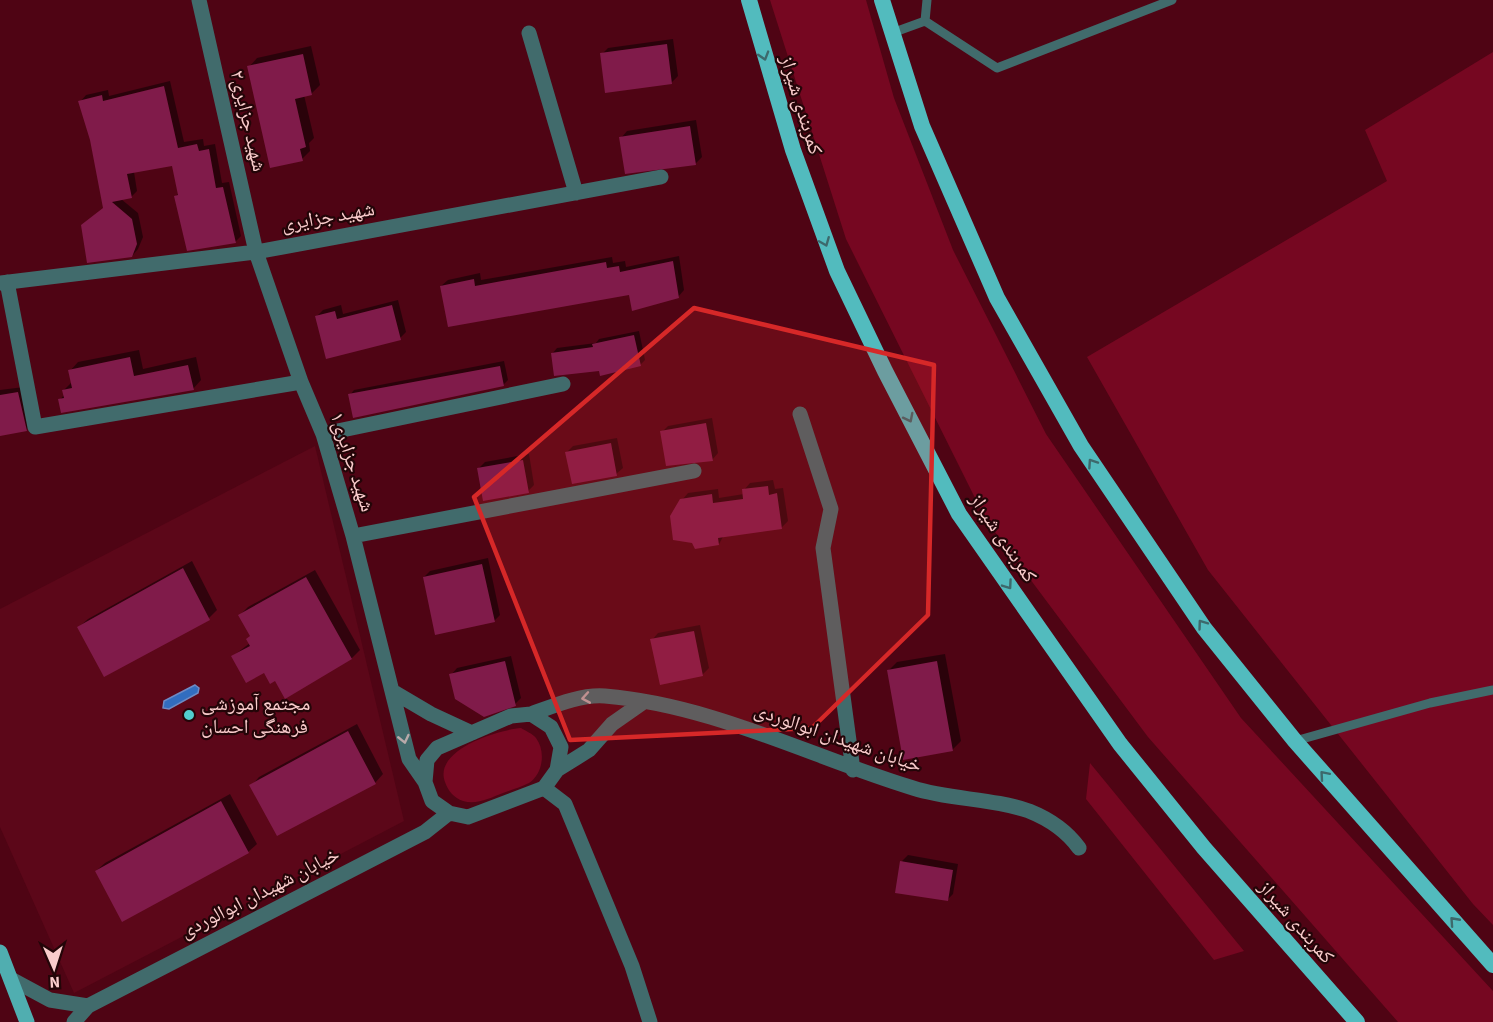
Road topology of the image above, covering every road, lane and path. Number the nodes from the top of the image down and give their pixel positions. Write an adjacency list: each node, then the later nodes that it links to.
1 (199, 0): 11 (street, شهید جزایری۲)
2 (749, 0): 38 (highway, کمربندی شیراز, one-way to 38)
3 (882, 0): 8 (highway)
4 (927, 0): 6 (lane)
5 (1172, 0): 6 (lane)
6 (925, 21): 8 (lane)
7 (529, 33): 10 (street)
8 (892, 33): 24 (highway, one-way to 8)
9 (661, 177): 10 (street, شهید جزایری)
10 (576, 193): 11 (street, شهید جزایری)
11 (256, 252): 12 (street, شهید جزایری); 13 (street, شهید جزایری۱)
12 (4, 283): 13 (street)
13 (301, 382): 16 (street, شهید جزایری۱)
14 (563, 384): 16 (street)
15 (800, 414): 26 (street)
16 (323, 434): 18 (street, شهید جزایری۱)
17 (694, 471): 18 (street)
18 (352, 536): 20 (street, شهید جزایری۱)
19 (1493, 690): 24 (lane)
20 (392, 691): 23 (street); 27 (street, شهید جزایری۱, one-way to 27)
21 (642, 703): 22 (street, خیابان شهیدان ابوالوردی, one-way to 22); 25 (street); 26 (street, خیابان شهیدان ابوالوردی)
22 (531, 714): 23 (street); 25 (street)
23 (472, 733): 27 (street)
24 (1294, 741): 32 (highway, one-way to 24)
25 (557, 770): 28 (street)
26 (853, 770): 30 (street, خیابان شهیدان ابوالوردی)
27 (425, 782): 29 (street)
28 (544, 788): 29 (street); 37 (street)
29 (449, 813): 34 (street, خیابان شهیدان ابوالوردی)
30 (1079, 848)
31 (0, 952): 33 (main road)
32 (1493, 965)
33 (11, 979): 34 (street); 35 (main road)
34 (88, 1006): 36 (street, خیابان شهیدان ابوالوردی)
35 (27, 1022)
36 (74, 1022)
37 (650, 1022)
38 (1357, 1022)

